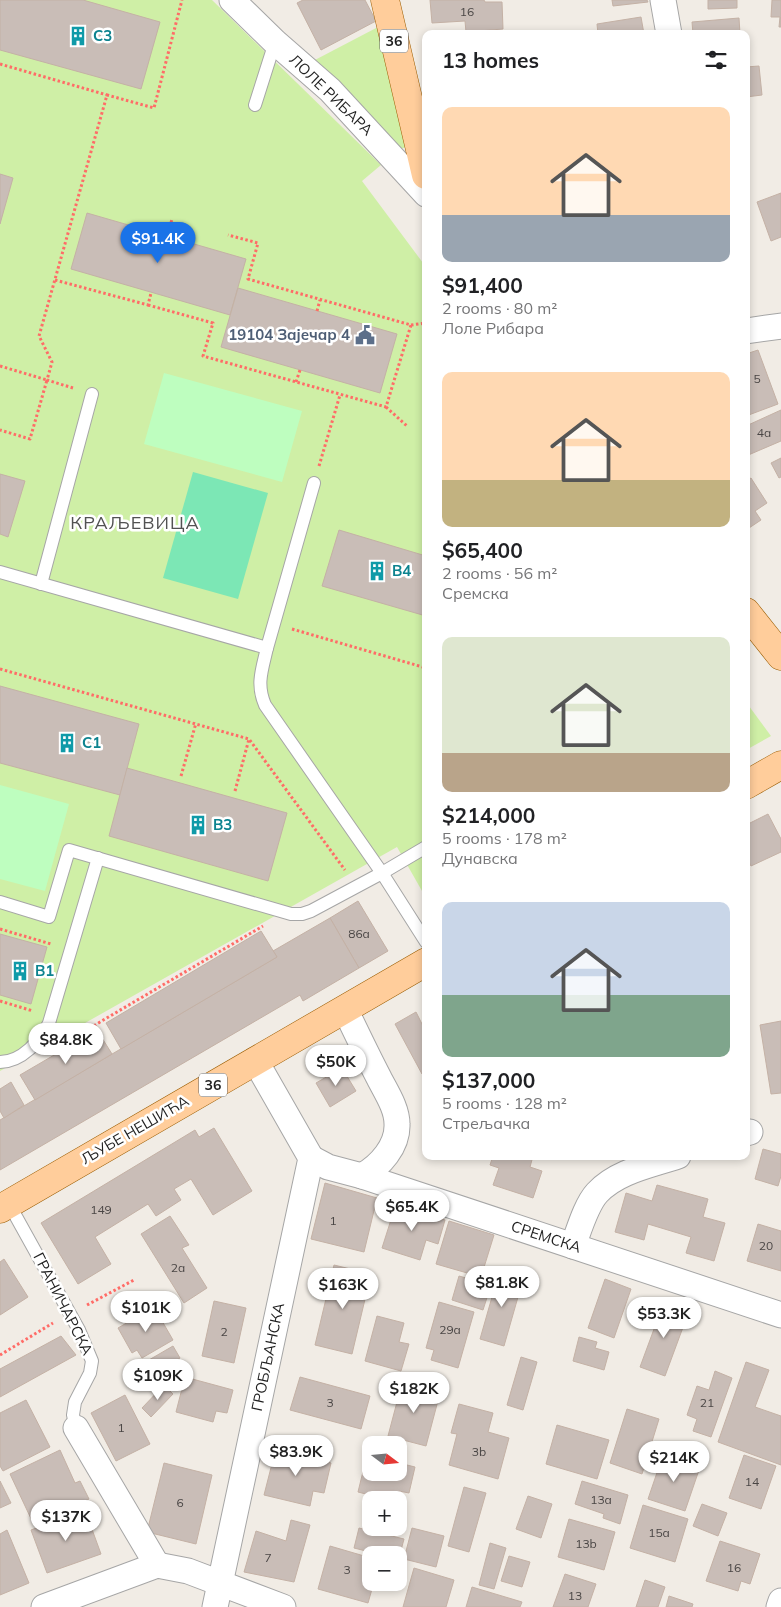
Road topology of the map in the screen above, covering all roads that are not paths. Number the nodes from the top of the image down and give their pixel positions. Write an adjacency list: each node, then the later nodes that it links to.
1 (232, 0): 5 (street, ЛОЛЕ РИБАРА)
2 (385, 0): 7 (main road, 36)
3 (663, 0): 4 (street)
4 (668, 30)
5 (275, 42): 6 (lane); 8 (street, ЛОЛЕ РИБАРА)
6 (255, 105)
7 (422, 157)
8 (422, 190)
9 (781, 326): 10 (street)
10 (750, 327)
11 (92, 394): 14 (lane)
12 (314, 483): 16 (lane)
13 (0, 572): 14 (lane)
14 (41, 584): 16 (lane)
15 (750, 617): 17 (main road)
16 (267, 648): 22 (lane)
17 (781, 656)
18 (781, 765): 19 (main road)
19 (750, 783)
20 (422, 849): 22 (lane)
21 (98, 858): 22 (lane); 23 (lane); 28 (lane)
22 (382, 873): 24 (lane)
23 (0, 902)
24 (422, 936)
25 (422, 964): 26 (main road, ЉУБЕ НЕШИЋА / 36)
26 (345, 1009): 27 (main road, ЉУБЕ НЕШИЋА / 36); 31 (street)
27 (255, 1060): 29 (street); 32 (main road, ЉУБЕ НЕШИЋА / 36)
28 (0, 1062)
29 (311, 1158): 31 (street, СРЕМСКА); 37 (street, ГРОБЉАНСКА)
30 (666, 1160): 33 (street)
31 (362, 1176): 33 (street, СРЕМСКА)
32 (4, 1206): 35 (lane, ГРАНИЧАРСКА)
33 (573, 1246): 34 (street, СРЕМСКА)
34 (781, 1315)
35 (76, 1428): 36 (street, ГРАНИЧАРСКА)
36 (157, 1564): 37 (street); 39 (street)
37 (217, 1596): 40 (street)
38 (781, 1601): 41 (street)
39 (44, 1607)
40 (284, 1607)
41 (779, 1607)

